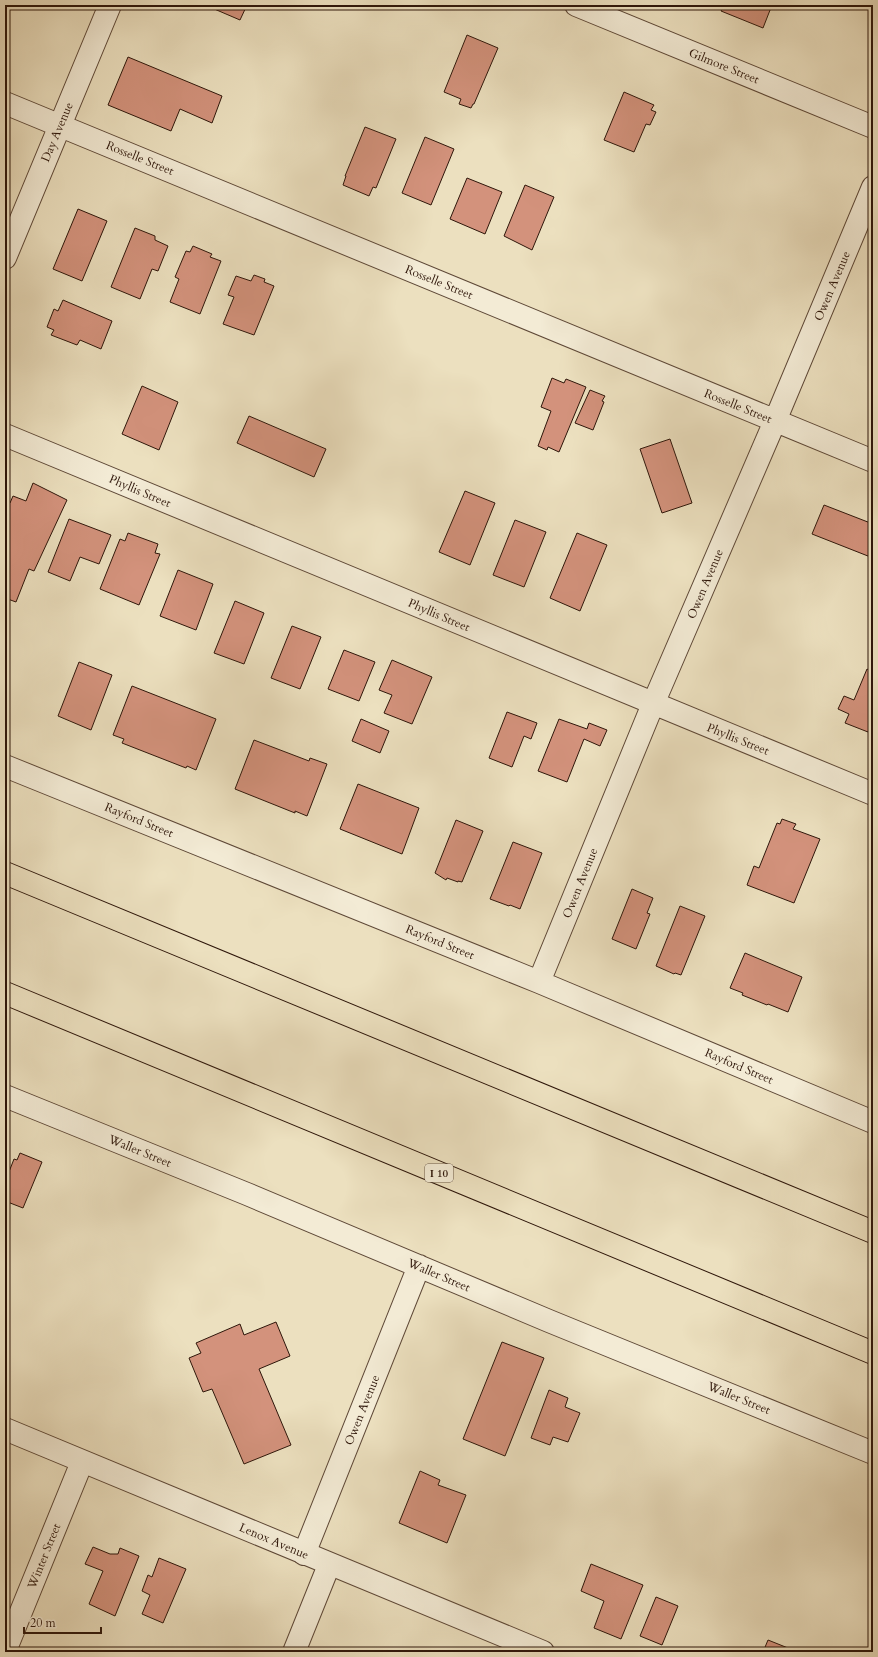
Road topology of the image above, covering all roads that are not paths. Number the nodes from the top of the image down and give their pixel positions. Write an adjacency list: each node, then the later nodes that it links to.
1 (110, 5): 4 (street, Day Avenue)
2 (576, 5): 5 (street, Gilmore Street)
3 (5, 103): 4 (street, Rosselle Street)
4 (60, 126): 7 (street, Day Avenue); 8 (street, Rosselle Street)
5 (873, 127)
6 (873, 186): 8 (street, Owen Avenue)
7 (5, 258)
8 (776, 421): 10 (street, Rosselle Street); 11 (street, Owen Avenue)
9 (5, 435): 11 (street, Phyllis Street)
10 (873, 461)
11 (653, 704): 13 (street, Phyllis Street); 15 (street, Owen Avenue)
12 (5, 766): 15 (street, Rayford Street)
13 (873, 794)
14 (5, 874): 19 (highway)
15 (539, 982): 18 (street, Rayford Street)
16 (5, 993): 21 (highway, I 10)
17 (5, 1096): 20 (street, Waller Street)
18 (873, 1122)
19 (873, 1232)
20 (419, 1266): 23 (street, Waller Street); 25 (street, Owen Avenue)
21 (873, 1353)
22 (5, 1429): 24 (street, Lenox Avenue)
23 (873, 1453)
24 (82, 1462): 25 (street, Lenox Avenue); 27 (street, Winter Street)
25 (304, 1554): 26 (street, Lenox Avenue)
26 (329, 1564): 28 (street); 29 (street, Lenox Avenue)
27 (5, 1651)
28 (294, 1652)
29 (543, 1652)

